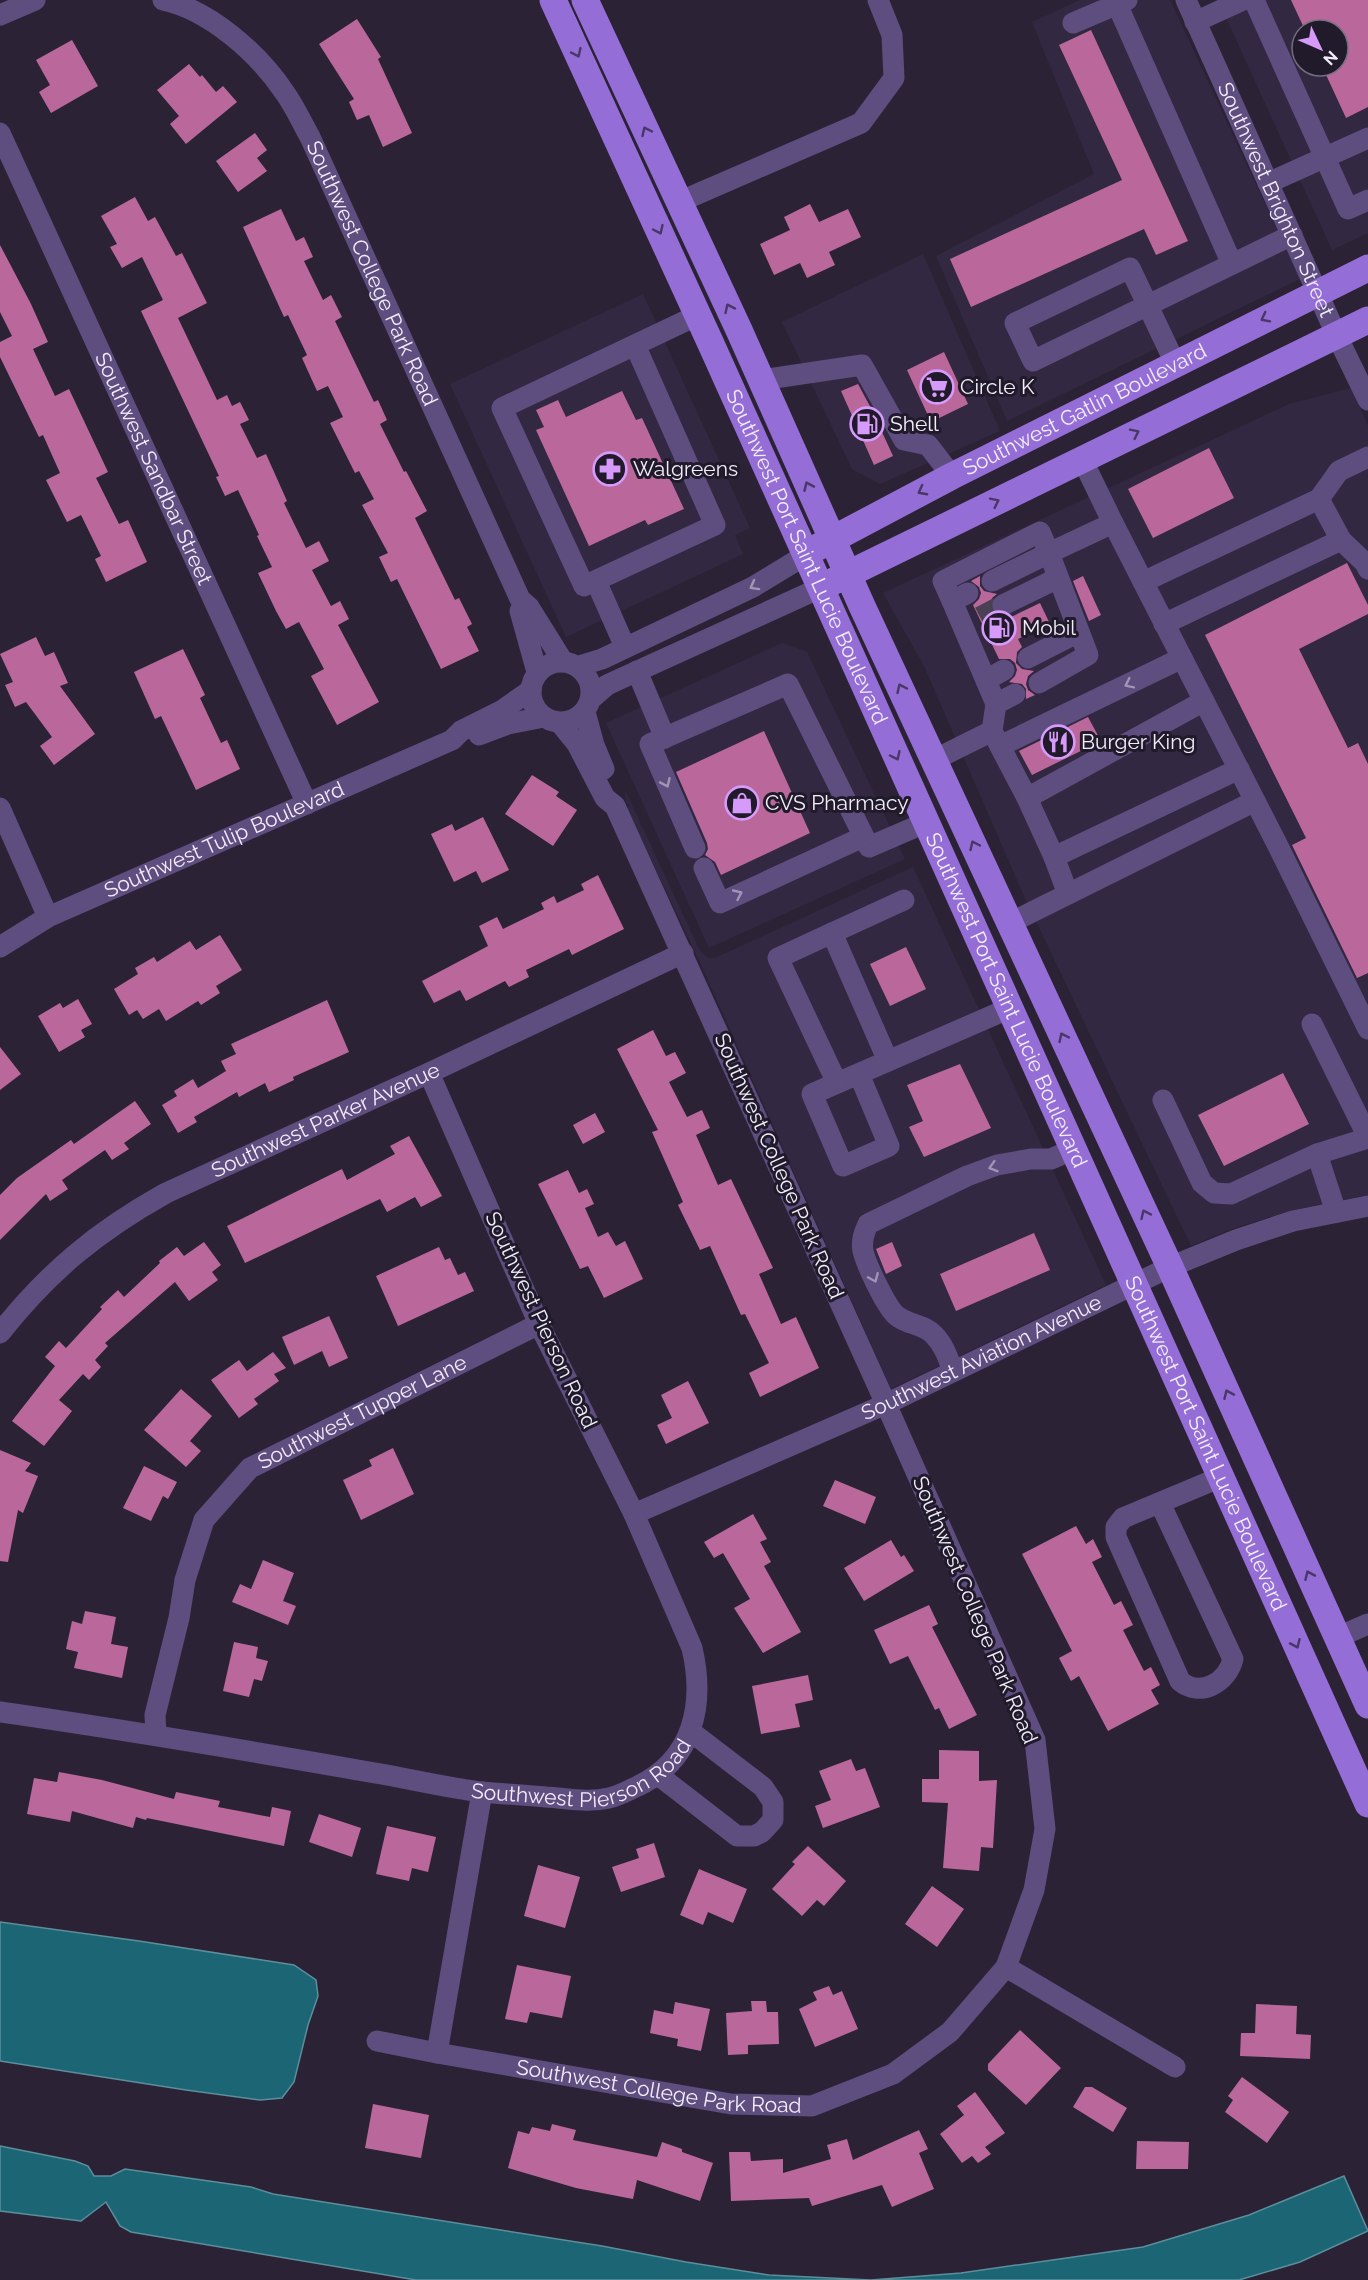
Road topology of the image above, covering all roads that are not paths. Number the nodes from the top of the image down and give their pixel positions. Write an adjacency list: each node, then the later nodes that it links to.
1 (35, 0): 11 (street)
2 (163, 0): 10 (street, Southwest College Park Road)
3 (553, 0): 25 (main road, Southwest Port Saint Lucie Boulevard, one-way to 25)
4 (585, 0): 19 (main road, Southwest Port Saint Lucie Boulevard, one-way to 4)
5 (878, 0): 19 (street)
6 (1186, 0): 12 (street, Southwest Brighton Street)
7 (1244, 0): 12 (street)
8 (1254, 0): 16 (street)
9 (1122, 2): 13 (street); 21 (street)
10 (204, 8): 48 (street, Southwest College Park Road)
11 (0, 15)
12 (1195, 22): 17 (street, Southwest Brighton Street)
13 (1073, 23)
14 (0, 134): 71 (street, Southwest Sandbar Street)
15 (1368, 138): 16 (street)
16 (1324, 158): 17 (street); 18 (street)
17 (1268, 183): 20 (street, Southwest Brighton Street)
18 (1368, 200)
19 (679, 202): 30 (main road, Southwest Port Saint Lucie Boulevard, one-way to 19)
20 (1292, 235): 21 (street); 23 (street, Southwest Brighton Street)
21 (1232, 264): 24 (street)
22 (1368, 268): 23 (main road, Southwest Gatlin Boulevard)
23 (1317, 292): 27 (street, Southwest Brighton Street); 29 (main road, Southwest Gatlin Boulevard, one-way to 29)
24 (1147, 305): 24 (street); 29 (street)
25 (698, 315): 28 (street); 40 (main road, Southwest Port Saint Lucie Boulevard)
26 (1368, 320): 27 (main road, Southwest Gatlin Boulevard)
27 (1336, 334): 31 (street, Southwest Brighton Street); 33 (main road, Southwest Gatlin Boulevard, one-way to 27)
28 (635, 345): 44 (street); 44 (street)
29 (1175, 363): 34 (main road, Southwest Gatlin Boulevard)
30 (761, 380): 34 (street); 37 (main road, Southwest Port Saint Lucie Boulevard, one-way to 30)
31 (1368, 400)
32 (1368, 457): 35 (street)
33 (1082, 459): 36 (street); 42 (main road, Southwest Gatlin Boulevard, one-way to 33)
34 (952, 476): 37 (main road, Southwest Gatlin Boulevard, one-way to 37)
35 (1319, 500): 38 (street); 46 (street)
36 (1113, 523): 39 (street); 46 (street)
37 (832, 539): 40 (main road, Southwest Gatlin Boulevard); 42 (main road, Southwest Port Saint Lucie Boulevard)
38 (1341, 540): 41 (street); 50 (street)
39 (1048, 553): 43 (street); 45 (street); 61 (street)
40 (804, 555): 47 (main road, Southwest Port Saint Lucie Boulevard); 52 (street, one-way to 52)
41 (1368, 569)
42 (848, 575): 47 (main road, Southwest Gatlin Boulevard); 67 (main road, Southwest Port Saint Lucie Boulevard, one-way to 42)
43 (1058, 578): 49 (street); 51 (street)
44 (596, 581): 52 (street)
45 (992, 581)
46 (1143, 582): 50 (street)
47 (820, 588): 56 (street); 74 (main road, Southwest Port Saint Lucie Boulevard, one-way to 74)
48 (520, 599): 55 (street, Southwest College Park Road); 57 (street, Southwest College Park Road)
49 (1003, 605)
50 (1164, 624): 54 (street)
51 (1079, 632): 53 (street); 58 (street)
52 (625, 647): 55 (street)
53 (1028, 658)
54 (1182, 658): 60 (street); 65 (street, one-way to 65)
55 (570, 663): 57 (street); 62 (street)
56 (637, 671): 62 (street); 64 (street)
57 (534, 681): 63 (street); 66 (street, Southwest Tulip Boulevard)
58 (1039, 683)
59 (1015, 694): 61 (street)
60 (1204, 701): 68 (street); 69 (street)
61 (996, 704): 65 (street)
62 (588, 705): 63 (street); 72 (street, Southwest College Park Road)
63 (552, 720): 66 (street, Southwest Tulip Boulevard); 72 (street, Southwest College Park Road)
64 (665, 738): 75 (street); 76 (street, one-way to 76)
65 (996, 739): 67 (street); 69 (street)
66 (452, 740): 71 (street, Southwest Tulip Boulevard)
67 (934, 760): 82 (main road, Southwest Port Saint Lucie Boulevard, one-way to 67)
68 (1239, 769): 70 (street); 77 (street)
69 (1027, 798): 77 (street)
70 (1255, 801): 79 (street); 88 (street)
71 (307, 804): 81 (street, Southwest Tulip Boulevard)
72 (615, 806): 85 (street, Southwest College Park Road)
73 (0, 808): 81 (street)
74 (927, 822): 75 (street); 86 (main road, Southwest Port Saint Lucie Boulevard)
75 (863, 837): 78 (street, one-way to 75)
76 (695, 848)
77 (1054, 857): 79 (street)
78 (704, 868)
79 (1068, 894): 82 (street)
80 (904, 900): 83 (street)
81 (48, 917): 84 (street, Southwest Tulip Boulevard)
82 (1010, 922): 99 (main road, Southwest Port Saint Lucie Boulevard, one-way to 82)
83 (832, 933): 89 (street); 92 (street)
84 (0, 947)
85 (683, 953): 90 (street, Southwest Parker Avenue); 104 (street, Southwest College Park Road)
86 (1010, 1008): 89 (street); 95 (main road, Southwest Port Saint Lucie Boulevard)
87 (1312, 1024): 94 (street)
88 (1368, 1029)
89 (888, 1061): 91 (street)
90 (429, 1073): 101 (street, Southwest Pierson Road); 102 (street, Southwest Parker Avenue)
91 (859, 1074): 92 (street); 92 (street)
92 (837, 1083)
93 (1163, 1100): 96 (street)
94 (1368, 1137): 96 (street)
95 (1062, 1154): 100 (main road, Southwest Port Saint Lucie Boulevard); 103 (street, one-way to 103)
96 (1317, 1154): 98 (street)
97 (1368, 1206): 98 (street, Southwest Aviation Avenue)
98 (1336, 1212): 99 (street, Southwest Aviation Avenue)
99 (1170, 1267): 100 (street, Southwest Aviation Avenue); 109 (main road, Southwest Port Saint Lucie Boulevard, one-way to 99)
100 (1135, 1284): 103 (street, Southwest Aviation Avenue); 105 (main road, Southwest Port Saint Lucie Boulevard)
101 (539, 1324): 107 (street, Southwest Pierson Road); 113 (street, Southwest Tupper Lane)
102 (0, 1333)
103 (953, 1371): 104 (street, Southwest Aviation Avenue)
104 (886, 1404): 107 (street, Southwest Aviation Avenue); 117 (street, Southwest College Park Road)
105 (1221, 1476): 106 (street); 116 (main road, Southwest Port Saint Lucie Boulevard, one-way to 116)
106 (1160, 1503): 106 (street)
107 (634, 1514): 112 (street, Southwest Pierson Road)
108 (1368, 1624): 109 (street)
109 (1338, 1637): 110 (main road, Southwest Port Saint Lucie Boulevard)
110 (1368, 1705)
111 (0, 1712): 113 (street, Southwest Pierson Road)
112 (690, 1731): 114 (street, Southwest Pierson Road); 114 (street)
113 (156, 1735): 115 (street, Southwest Pierson Road)
114 (658, 1775): 115 (street, Southwest Pierson Road)
115 (482, 1792): 119 (street)
116 (1368, 1804)
117 (1006, 1968): 119 (street, Southwest College Park Road); 120 (street)
118 (376, 2040): 119 (street, Southwest College Park Road)
119 (437, 2054)
120 (1175, 2067)

